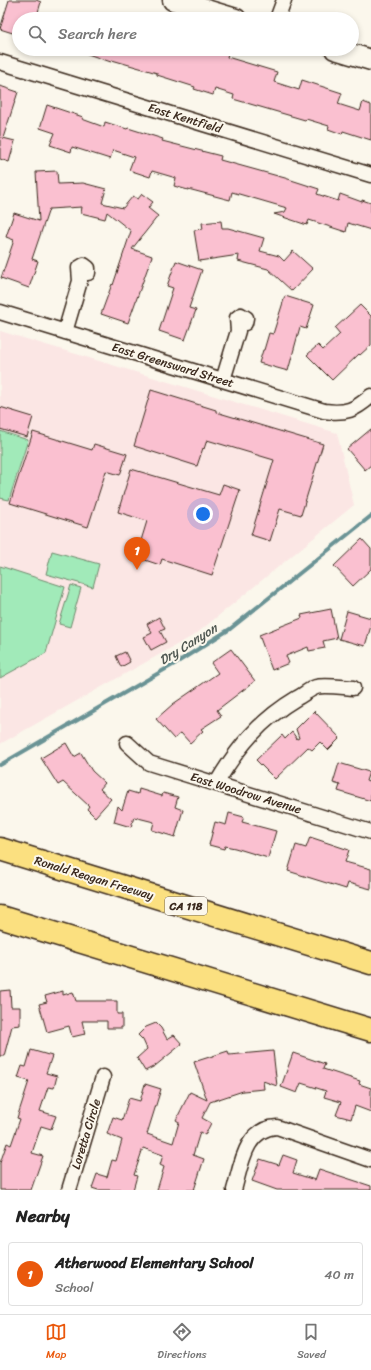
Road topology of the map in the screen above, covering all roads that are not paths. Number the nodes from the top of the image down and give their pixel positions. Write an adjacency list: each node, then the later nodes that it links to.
1 (173, 0): 3 (main road)
2 (284, 0): 4 (street)
3 (213, 12)
4 (280, 12)
5 (358, 56): 6 (main road)
6 (371, 60)
7 (0, 62): 8 (street, East Kentfield)
8 (371, 175)
9 (88, 273): 12 (street)
10 (0, 312): 12 (street, East Greensward Street)
11 (245, 323): 13 (street)
12 (65, 332): 13 (street, East Greensward Street)
13 (223, 380): 14 (street, East Greensward Street)
14 (371, 396)
15 (353, 688): 17 (street)
16 (127, 743): 17 (street, East Woodrow Avenue)
17 (216, 784): 18 (street, East Woodrow Avenue)
18 (371, 832)
19 (0, 849): 21 (highway, Ronald Reagan Freeway / CA 118)
20 (0, 917): 22 (highway)
21 (371, 963)
22 (371, 1030)
23 (103, 1077): 25 (street, Loretta Circle)
24 (371, 1160): 26 (street)
25 (69, 1190)
26 (234, 1190)

